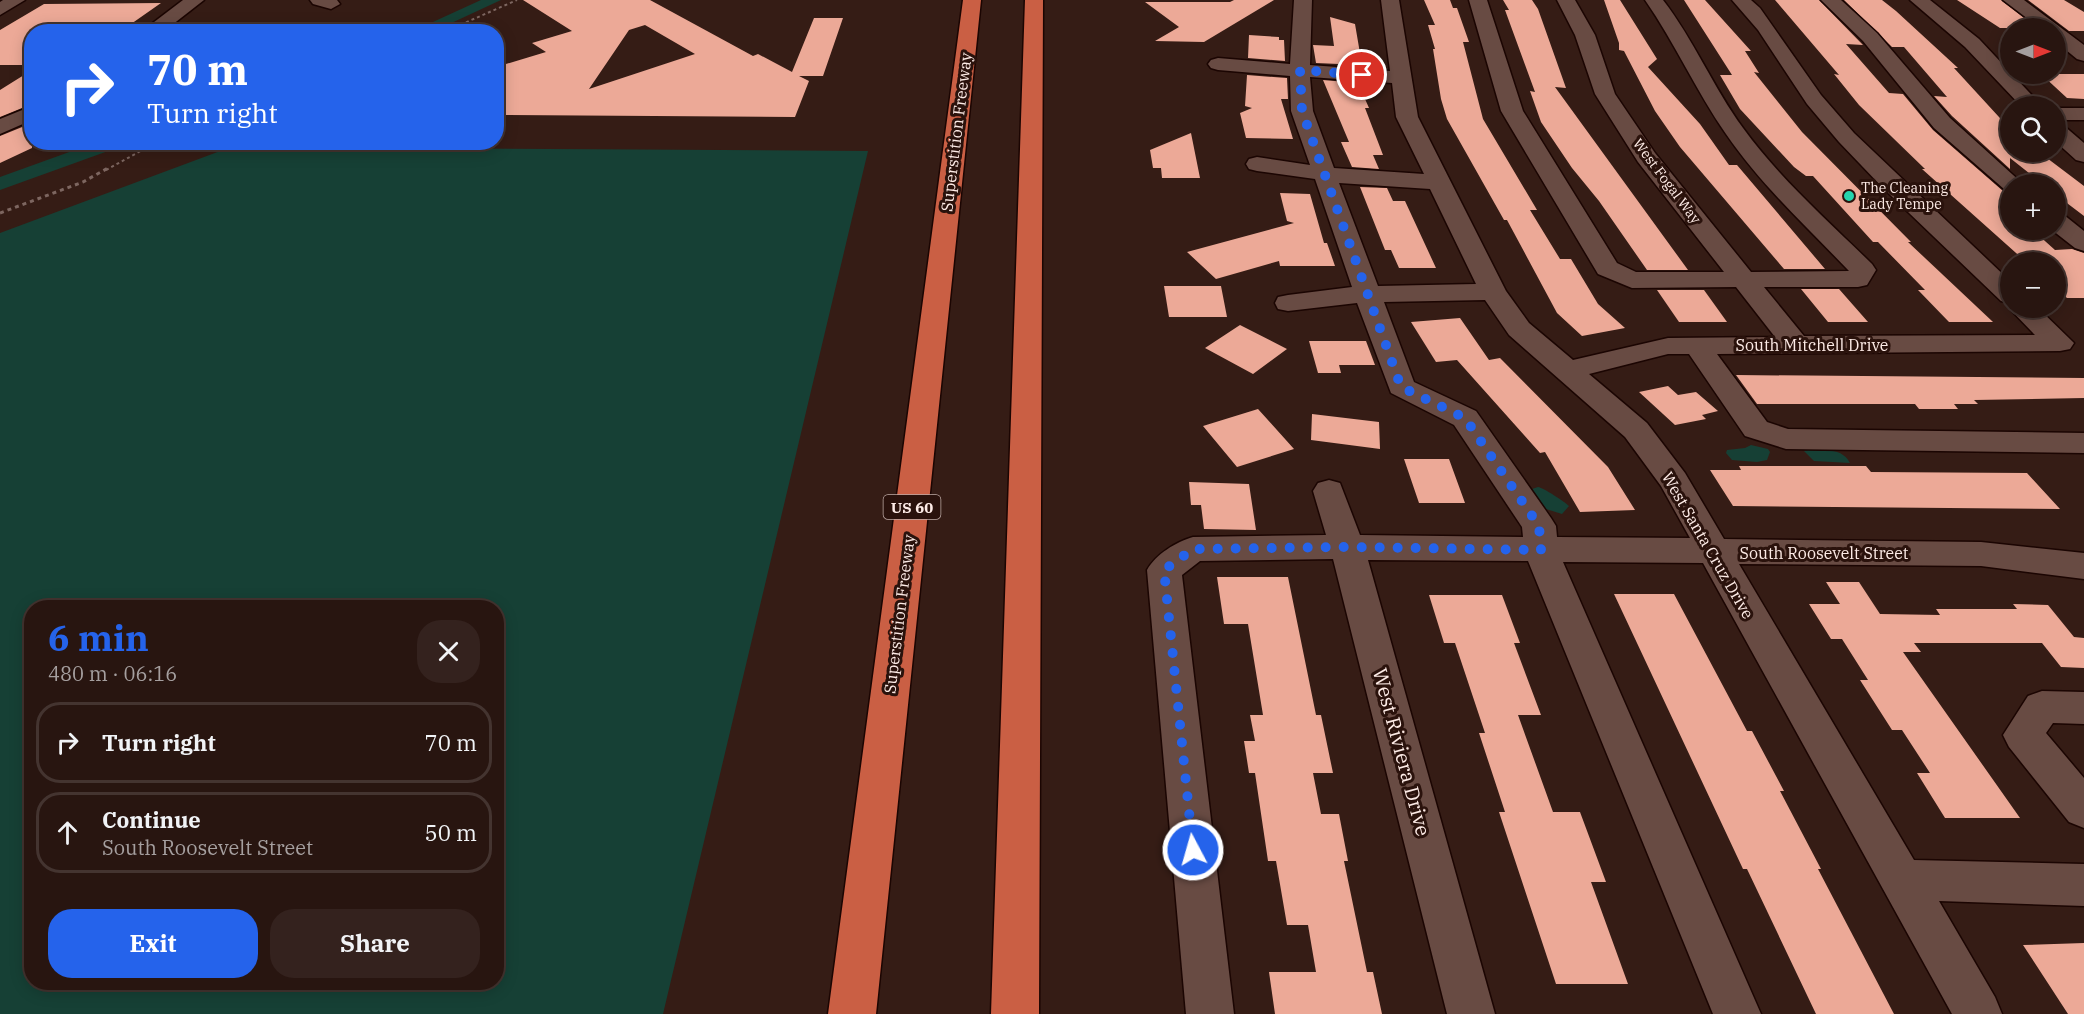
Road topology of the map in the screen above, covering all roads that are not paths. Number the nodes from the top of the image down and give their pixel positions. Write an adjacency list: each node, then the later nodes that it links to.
1 (16, 0): 14 (street)
2 (195, 0): 16 (street)
3 (972, 0): 54 (highway, Superstition Freeway / US 60)
4 (1034, 0): 28 (highway)
5 (1303, 0): 21 (street)
6 (1390, 0): 22 (street, West Santa Cruz Drive)
7 (1478, 0): 35 (street)
8 (1566, 0): 35 (street, West Fogal Way)
9 (1654, 0): 35 (street)
10 (1741, 0): 36 (street)
11 (1830, 0): 31 (street)
12 (1919, 0): 23 (street)
13 (2012, 0): 15 (street)
14 (0, 10)
15 (2037, 18)
16 (161, 24)
17 (2066, 40): 19 (street)
18 (1012, 54): 28 (highway)
19 (2084, 55)
20 (1218, 64): 21 (street)
21 (1300, 70): 22 (street); 30 (street)
22 (1400, 78): 32 (street, West Santa Cruz Drive)
23 (2022, 96)
24 (2066, 114): 25 (street)
25 (2084, 114)
26 (2066, 139): 27 (street)
27 (2084, 155)
28 (1029, 158): 55 (highway)
29 (1257, 164): 30 (street)
30 (1324, 174): 32 (street); 38 (street)
31 (2001, 174)
32 (1438, 182): 37 (street, West Santa Cruz Drive)
33 (2066, 229): 34 (street)
34 (2084, 243)
35 (1744, 280): 41 (street, West Fogal Way)
36 (2000, 285)
37 (1493, 292): 38 (street); 43 (street, West Santa Cruz Drive)
38 (1365, 294): 39 (street); 47 (street)
39 (1288, 303)
40 (2034, 318): 41 (street, South Mitchell Drive)
41 (1796, 345): 42 (street, South Mitchell Drive)
42 (1697, 346): 43 (street, South Mitchell Drive); 44 (street)
43 (1566, 371): 48 (street, West Santa Cruz Drive)
44 (2084, 442)
45 (1329, 491): 46 (street, West Riviera Drive)
46 (1347, 547): 47 (street, South Roosevelt Street); 56 (street, South Roosevelt Street); 57 (street, West Riviera Drive)
47 (1541, 550): 48 (street, South Roosevelt Street); 58 (street)
48 (1713, 552): 49 (street, South Roosevelt Street); 52 (street, West Santa Cruz Drive)
49 (2084, 566)
50 (2084, 708): 51 (street)
51 (2084, 809)
52 (1901, 880): 53 (street); 59 (street, West Santa Cruz Drive)
53 (2084, 885)
54 (852, 1014)
55 (1015, 1014)
56 (1210, 1014)
57 (1471, 1014)
58 (1737, 1014)
59 (1978, 1014)

